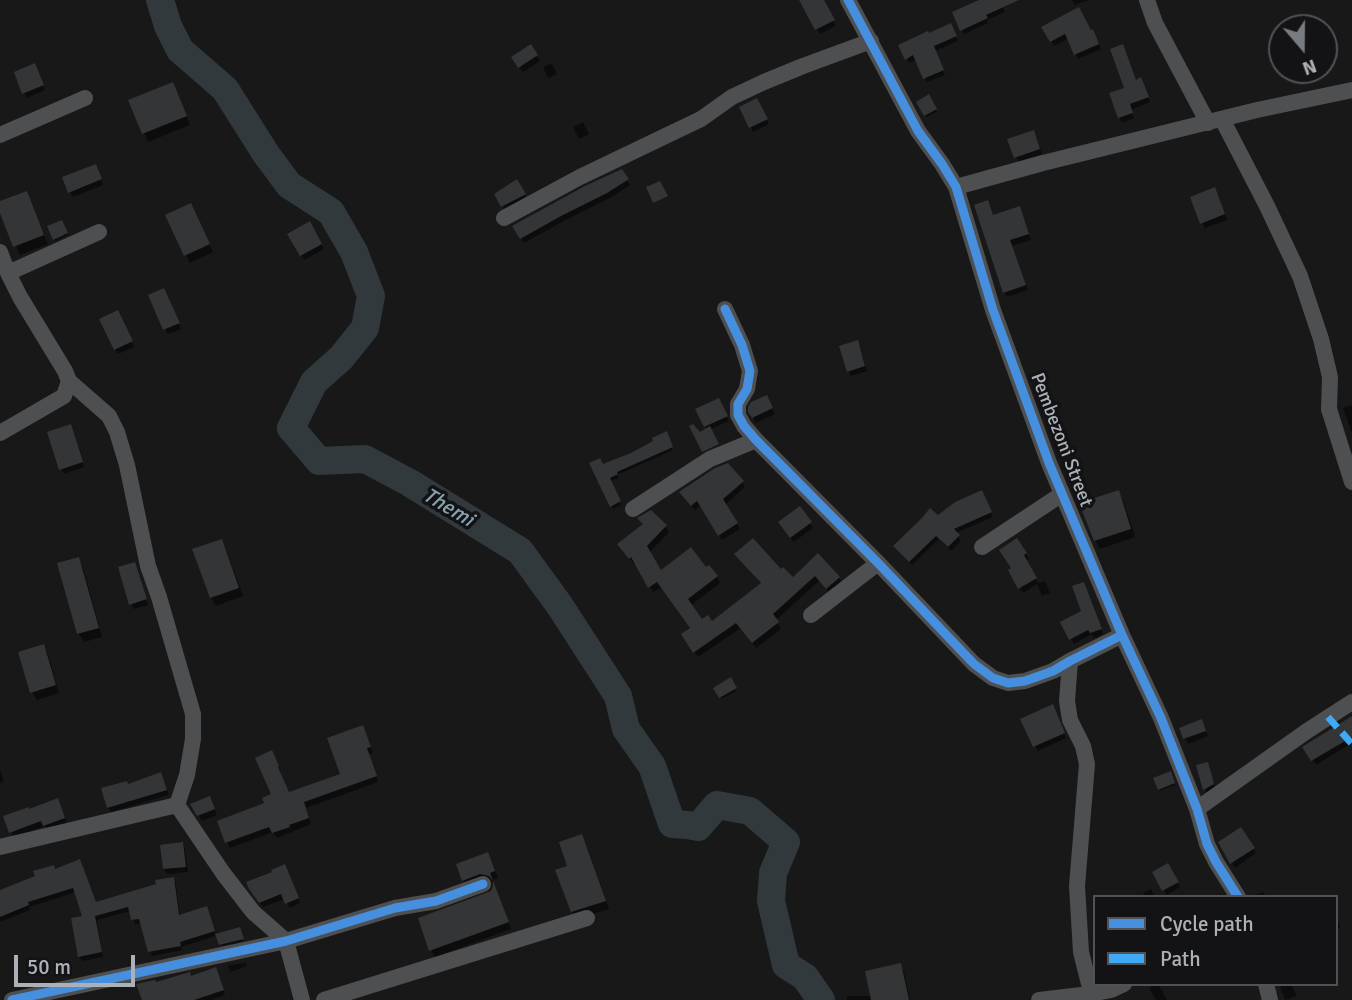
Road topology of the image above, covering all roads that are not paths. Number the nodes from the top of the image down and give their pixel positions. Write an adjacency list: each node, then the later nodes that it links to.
1 (848, 0): 3 (street, Pembezoni Street)
2 (1147, 0): 6 (street)
3 (871, 41): 8 (street, Pembezoni Street); 9 (street)
4 (1352, 90): 6 (street)
5 (85, 98): 7 (street)
6 (1215, 121): 8 (street); 17 (street)
7 (0, 135)
8 (956, 187): 18 (street, Pembezoni Street)
9 (503, 218)
10 (99, 232): 12 (street)
11 (0, 252): 12 (street)
12 (8, 273): 14 (street)
13 (724, 309): 16 (street)
14 (69, 381): 15 (street); 26 (street)
15 (0, 433)
16 (756, 440): 19 (street); 21 (street)
17 (1352, 482)
18 (1062, 494): 20 (street); 23 (street, Pembezoni Street)
19 (633, 509)
20 (982, 547)
21 (878, 563): 22 (street); 24 (street)
22 (811, 615)
23 (1122, 635): 24 (street); 27 (street, Pembezoni Street)
24 (1070, 661): 34 (street)
25 (1352, 702): 27 (street)
26 (177, 805): 28 (street); 32 (street)
27 (1196, 809): 30 (street, Pembezoni Street)
28 (0, 847)
29 (483, 884): 32 (street)
30 (1237, 895)
31 (587, 918): 37 (street)
32 (286, 941): 35 (street); 36 (street)
33 (1119, 986): 34 (street)
34 (1091, 997): 38 (street)
35 (12, 1000)
36 (302, 1000)
37 (324, 1000)
38 (1039, 1000)

